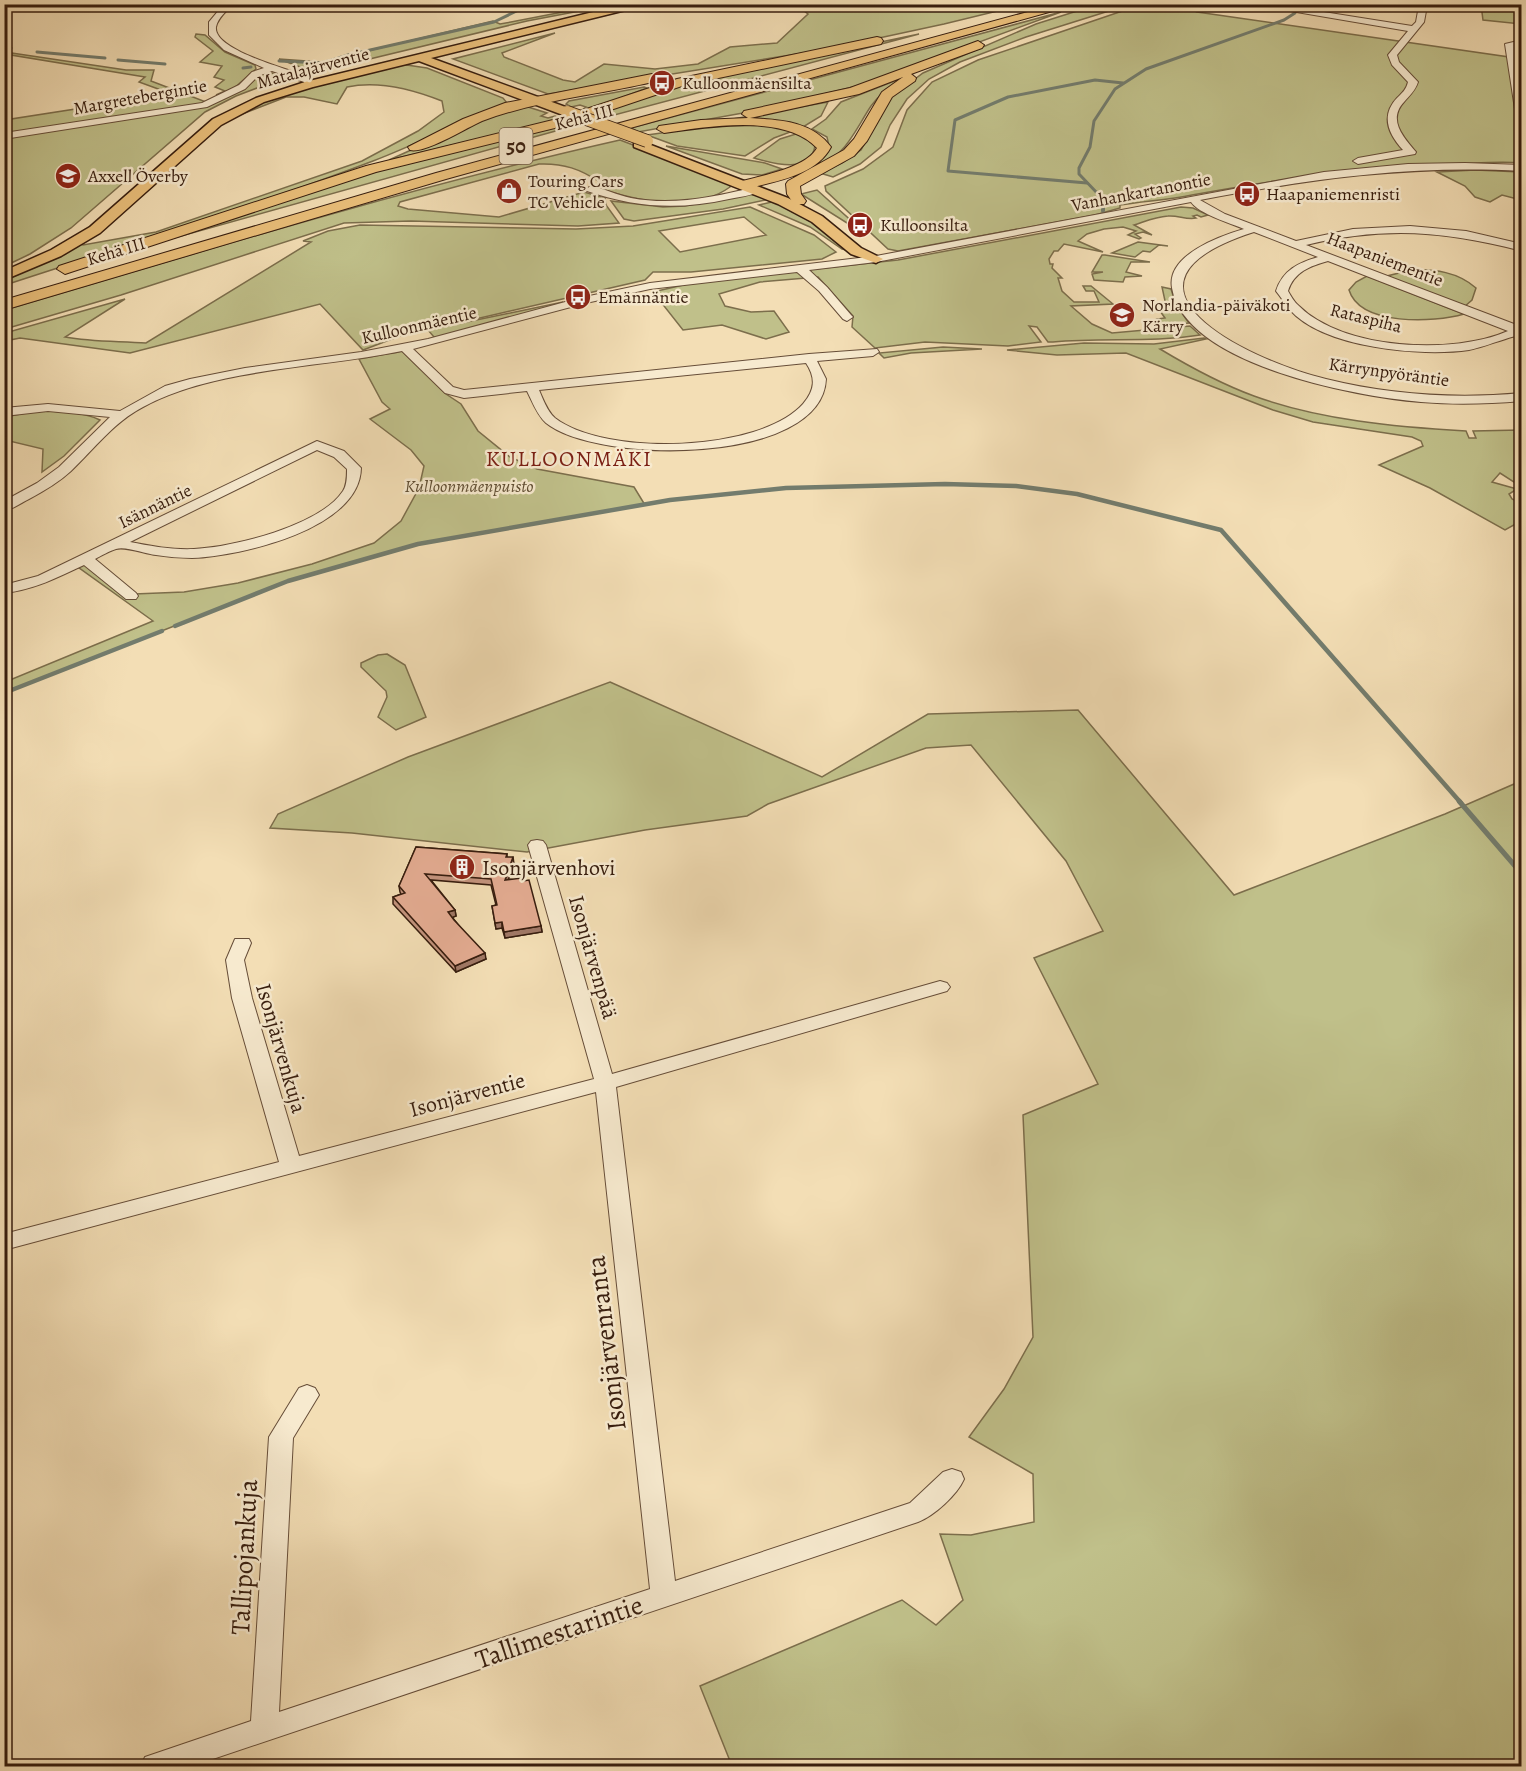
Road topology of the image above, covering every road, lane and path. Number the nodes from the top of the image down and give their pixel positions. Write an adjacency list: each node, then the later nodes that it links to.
1 (229, 4): 15 (street)
2 (1072, 4): 27 (highway, Kehä III / 50)
3 (1089, 4): 14 (highway)
4 (1254, 4): 8 (street)
5 (1418, 4): 8 (street)
6 (1035, 6): 9 (highway); 39 (highway, Kehä III / 50)
7 (626, 7): 13 (main road, Matalajärventie)
8 (1414, 29): 24 (street)
9 (920, 32)
10 (889, 39): 12 (highway)
11 (1521, 43): 17 (street)
12 (817, 53): 18 (highway); 28 (highway)
13 (414, 58): 16 (main road, Matalajärventie); 18 (main road)
14 (941, 59): 20 (highway); 23 (highway)
15 (276, 70): 16 (street); 21 (street, Margretebergintie)
16 (305, 82): 37 (main road, Matalajärventie)
17 (1518, 82): 19 (street)
18 (531, 101): 25 (main road); 28 (highway)
19 (1521, 122)
20 (675, 127): 25 (highway); 27 (highway)
21 (4, 136)
22 (1521, 168): 24 (street, Vanhankartanontie)
23 (819, 170): 25 (highway); 30 (highway)
24 (1318, 176): 29 (street, Vanhankartanontie)
25 (755, 186): 26 (street); 30 (main road); 35 (main road)
26 (591, 189)
27 (392, 190): 40 (highway, Kehä III / 50)
28 (300, 191): 38 (highway)
29 (1194, 199): 31 (street, Haapaniementie); 35 (street, Vanhankartanontie)
30 (799, 201): 35 (main road)
31 (1257, 228): 32 (street, Haapaniementie); 47 (street, Kärrynpyöräntie)
32 (1297, 244): 33 (street); 34 (street, Haapaniementie)
33 (1521, 249)
34 (1330, 257): 42 (street, Haapaniementie); 42 (street, Rataspiha)
35 (876, 259): 36 (street, Kulloonmäentie)
36 (801, 269): 41 (street); 43 (street, Kulloonmäentie)
37 (4, 276)
38 (4, 288)
39 (4, 293)
40 (4, 305)
41 (847, 317)
42 (1520, 331)
43 (404, 347): 46 (street); 49 (street, Kulloonmäentie)
44 (873, 352): 45 (street)
45 (809, 358): 46 (street); 46 (street)
46 (532, 388)
47 (1521, 397)
48 (4, 412): 49 (street)
49 (122, 415): 50 (street, Kulloonmäentie)
50 (4, 507)
51 (118, 544): 51 (street, Isännäntie); 52 (street, Isännäntie)
52 (86, 559): 53 (street, Isännäntie); 54 (street)
53 (4, 589)
54 (131, 596)
55 (537, 845): 58 (street, Isonjärvenpää)
56 (242, 943): 59 (street, Isonjärvenkuja)
57 (940, 987): 58 (street, Isonjärventie)
58 (604, 1083): 59 (street, Isonjärventie); 63 (street, Isonjärvenranta)
59 (291, 1166): 60 (street, Isonjärventie)
60 (4, 1242)
61 (307, 1395): 64 (street, Tallipojankuja)
62 (952, 1479): 63 (street, Tallimestarintie)
63 (664, 1596): 64 (street, Tallimestarintie)
64 (264, 1731): 65 (street, Tallimestarintie)
65 (155, 1767)

